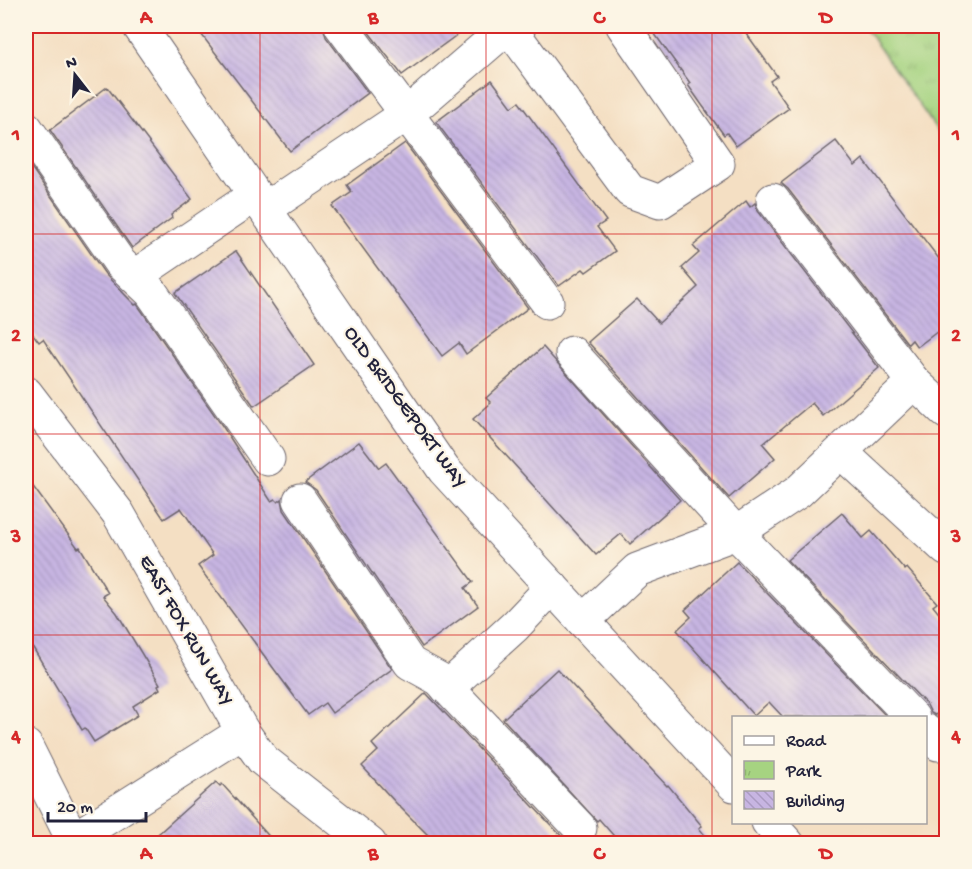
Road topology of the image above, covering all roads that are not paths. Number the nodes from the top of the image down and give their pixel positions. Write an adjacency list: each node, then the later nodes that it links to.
1 (139, 26): 8 (street, OLD BRIDGEPORT WAY)
2 (341, 26): 5 (street)
3 (509, 26): 4 (street); 5 (street)
4 (623, 26)
5 (407, 114): 8 (street); 10 (street)
6 (26, 128): 9 (street)
7 (773, 200): 12 (street)
8 (260, 202): 9 (street); 20 (street, OLD BRIDGEPORT WAY)
9 (135, 276): 16 (street)
10 (547, 302)
11 (572, 353): 18 (street)
12 (914, 382): 14 (street); 15 (street)
13 (26, 393): 24 (street, EAST FOX RUN WAY)
14 (946, 412)
15 (841, 452): 18 (street); 19 (street)
16 (268, 459)
17 (300, 500): 22 (street)
18 (736, 533): 21 (street); 23 (street)
19 (946, 549)
20 (552, 587): 21 (street, OLD BRIDGEPORT WAY); 22 (street)
21 (583, 621): 26 (street, OLD BRIDGEPORT WAY)
22 (447, 687): 28 (street)
23 (912, 716)
24 (243, 732): 29 (street); 30 (street, EAST FOX RUN WAY)
25 (26, 747): 29 (street)
26 (732, 783)
27 (770, 824): 31 (street)
28 (580, 828)
29 (74, 842)
30 (370, 843)
31 (788, 843)

